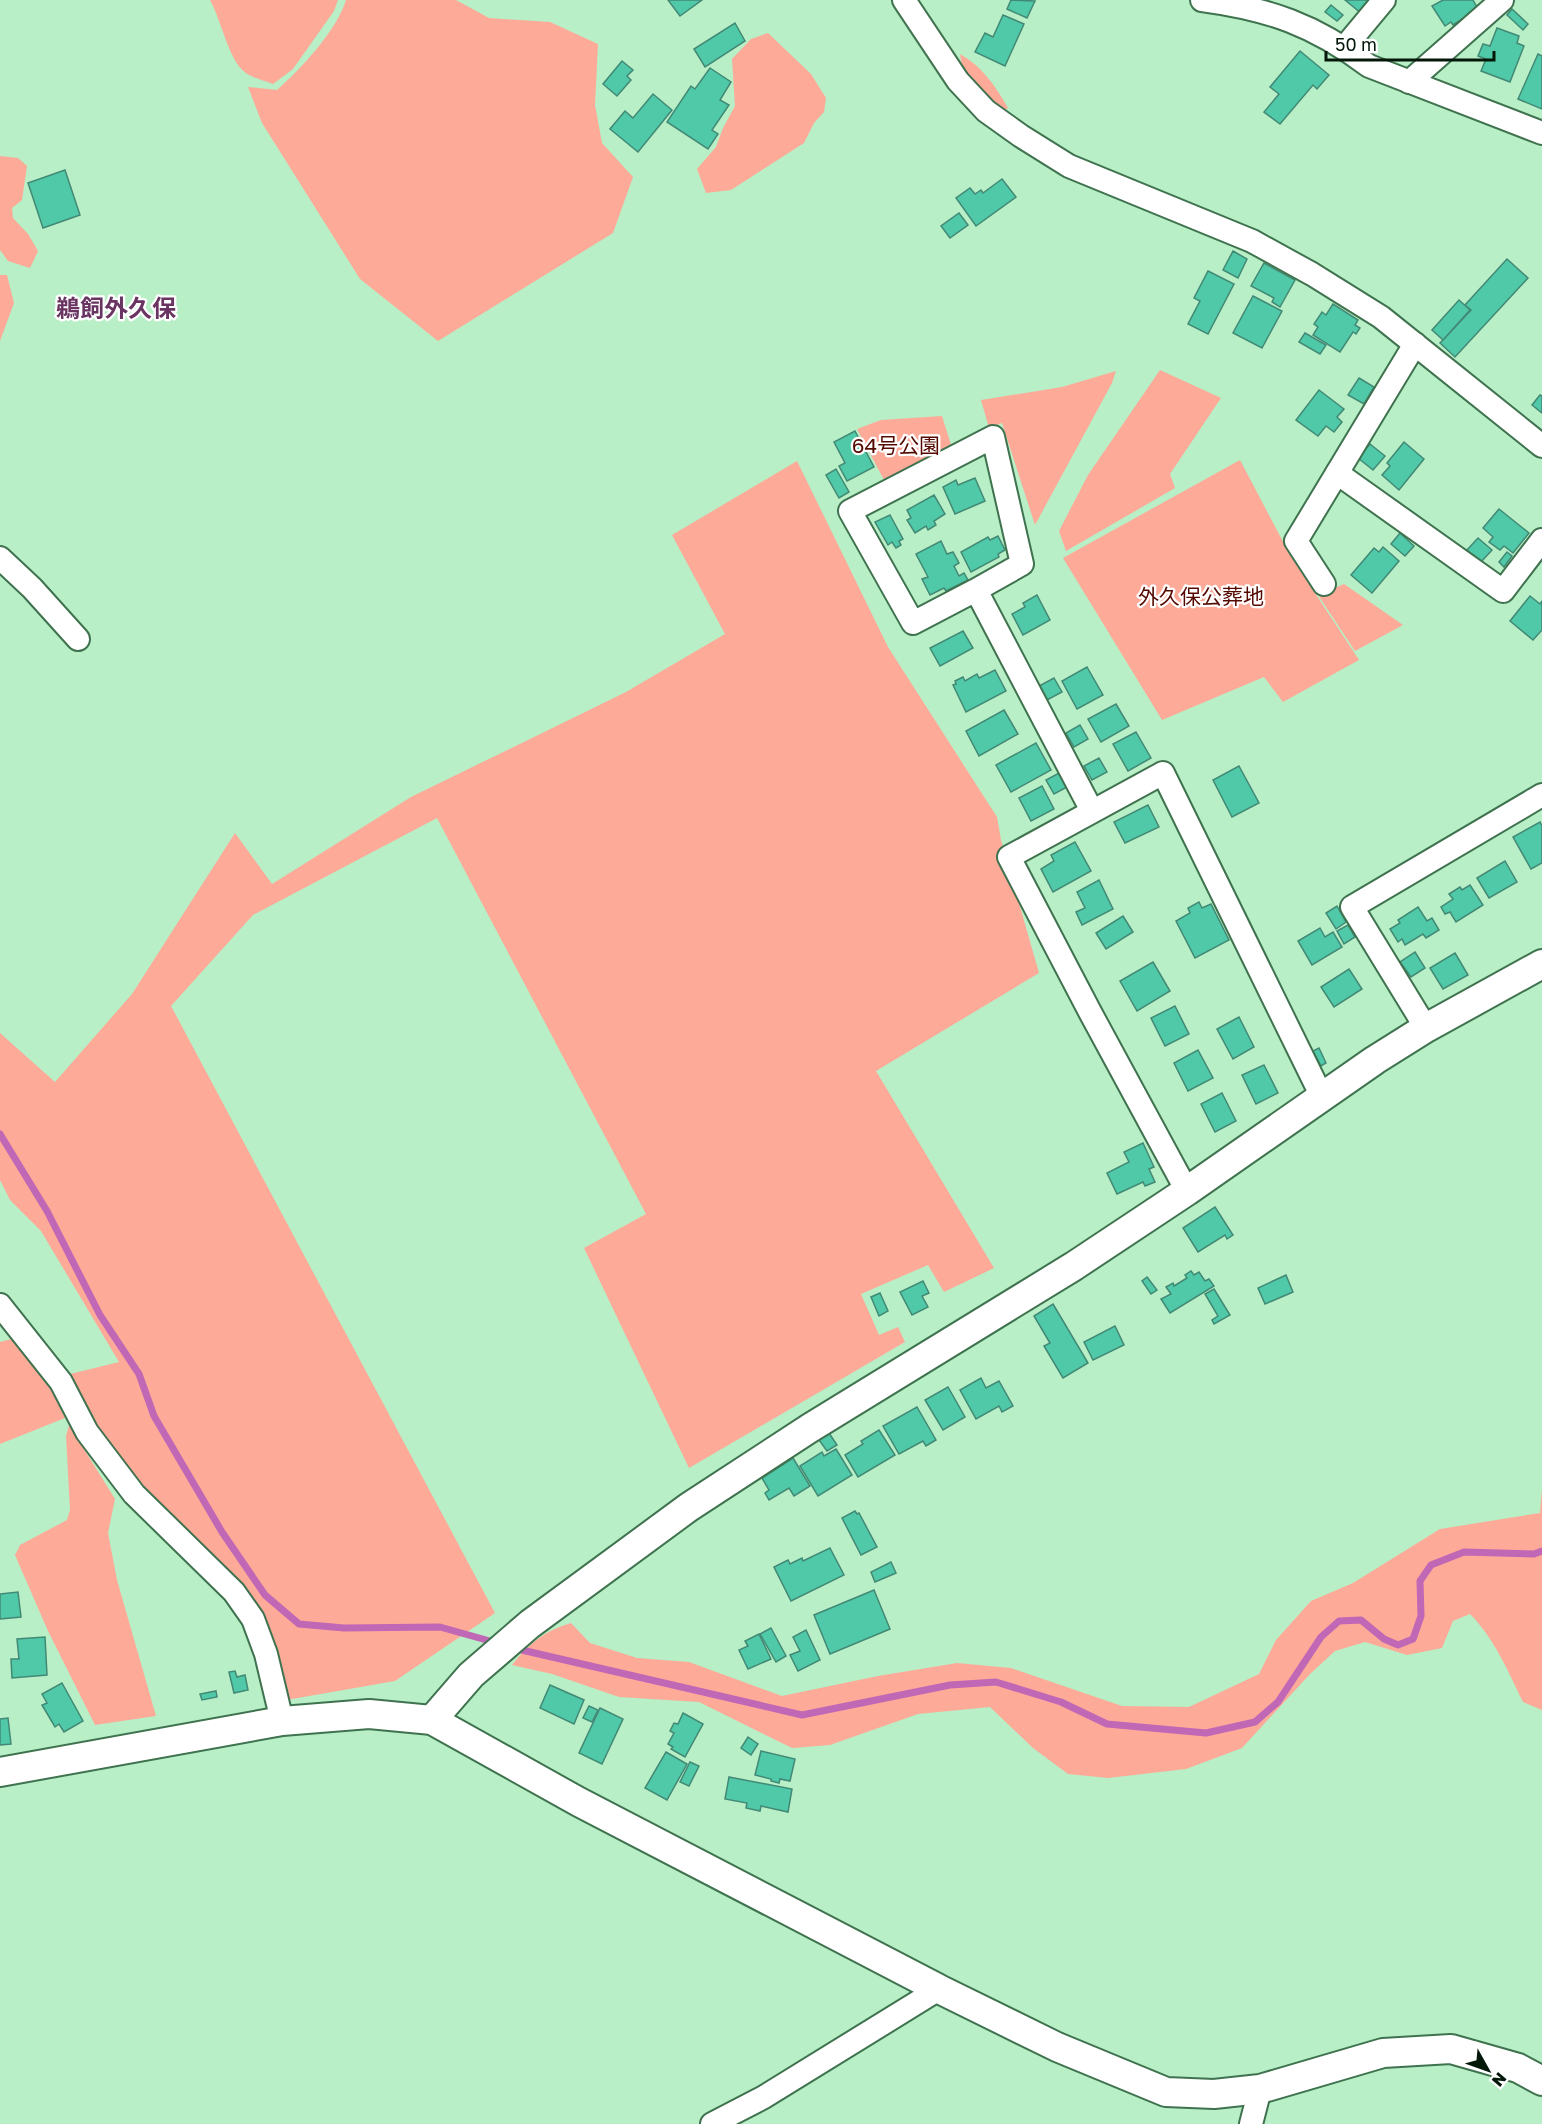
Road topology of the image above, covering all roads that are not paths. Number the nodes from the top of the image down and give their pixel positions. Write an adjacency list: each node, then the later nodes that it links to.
1 (904, 0): 8 (street)
2 (1202, 0): 5 (street)
3 (1384, 0): 5 (street)
4 (1502, 0): 6 (street)
5 (1344, 48): 6 (street)
6 (1409, 82): 7 (street)
7 (1542, 133)
8 (1415, 344): 9 (street); 10 (street)
9 (1542, 446)
10 (1337, 473): 11 (street); 13 (street)
11 (1542, 540)
12 (0, 558): 15 (street)
13 (1324, 584)
14 (976, 590): 14 (street); 17 (street)
15 (78, 639)
16 (1542, 795): 19 (street)
17 (1092, 811): 20 (street); 21 (street)
18 (1542, 964): 19 (street)
19 (1426, 1028): 20 (street)
20 (1322, 1098): 21 (street)
21 (1187, 1191): 23 (street)
22 (0, 1305): 24 (street)
23 (432, 1720): 24 (street); 26 (street)
24 (282, 1721): 25 (street)
25 (0, 1772)
26 (939, 1989): 28 (street); 29 (street)
27 (1542, 2081): 28 (street)
28 (1260, 2089): 30 (street)
29 (712, 2124)
30 (1251, 2124)

